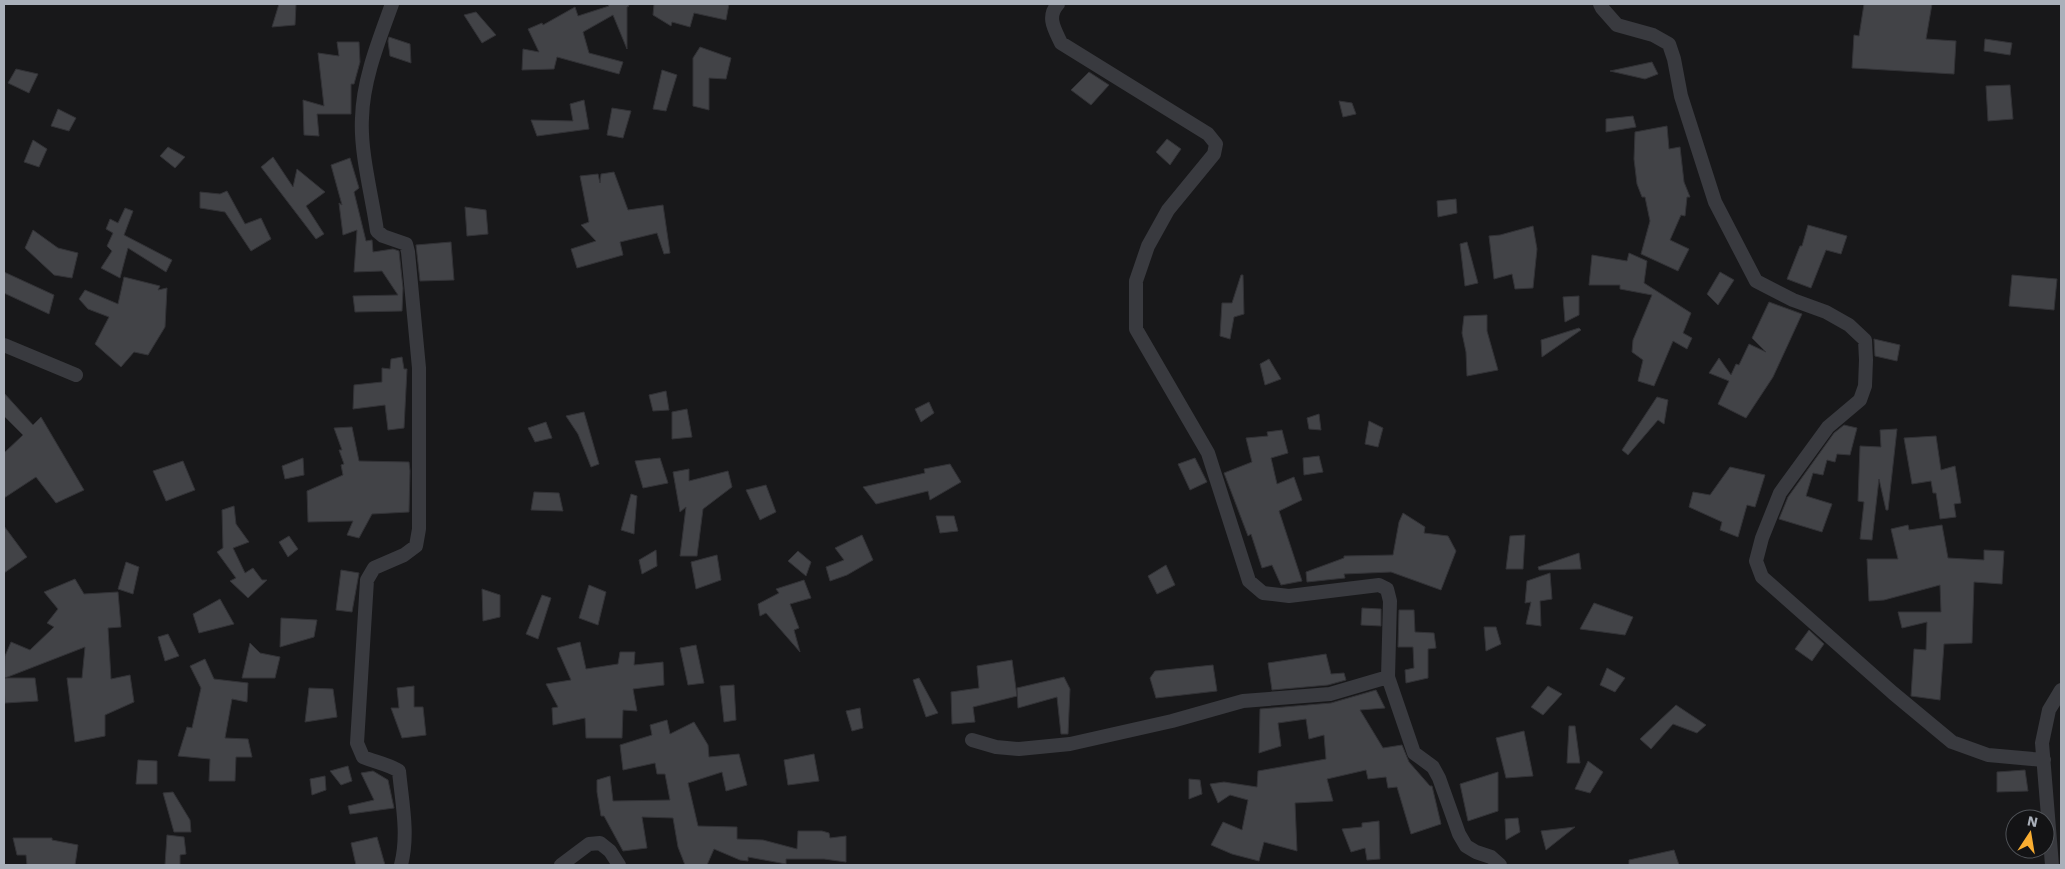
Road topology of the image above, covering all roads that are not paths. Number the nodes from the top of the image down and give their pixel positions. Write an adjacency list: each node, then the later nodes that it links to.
1 (392, 4): 10 (street)
2 (1058, 4): 6 (street)
3 (1600, 4): 9 (street)
4 (4, 345): 5 (street)
5 (76, 375)
6 (1388, 677): 8 (street); 13 (street)
7 (2061, 690): 9 (street)
8 (972, 740)
9 (2044, 760): 14 (street)
10 (401, 865)
11 (561, 865): 12 (street)
12 (619, 865)
13 (1500, 865)
14 (2052, 865)

